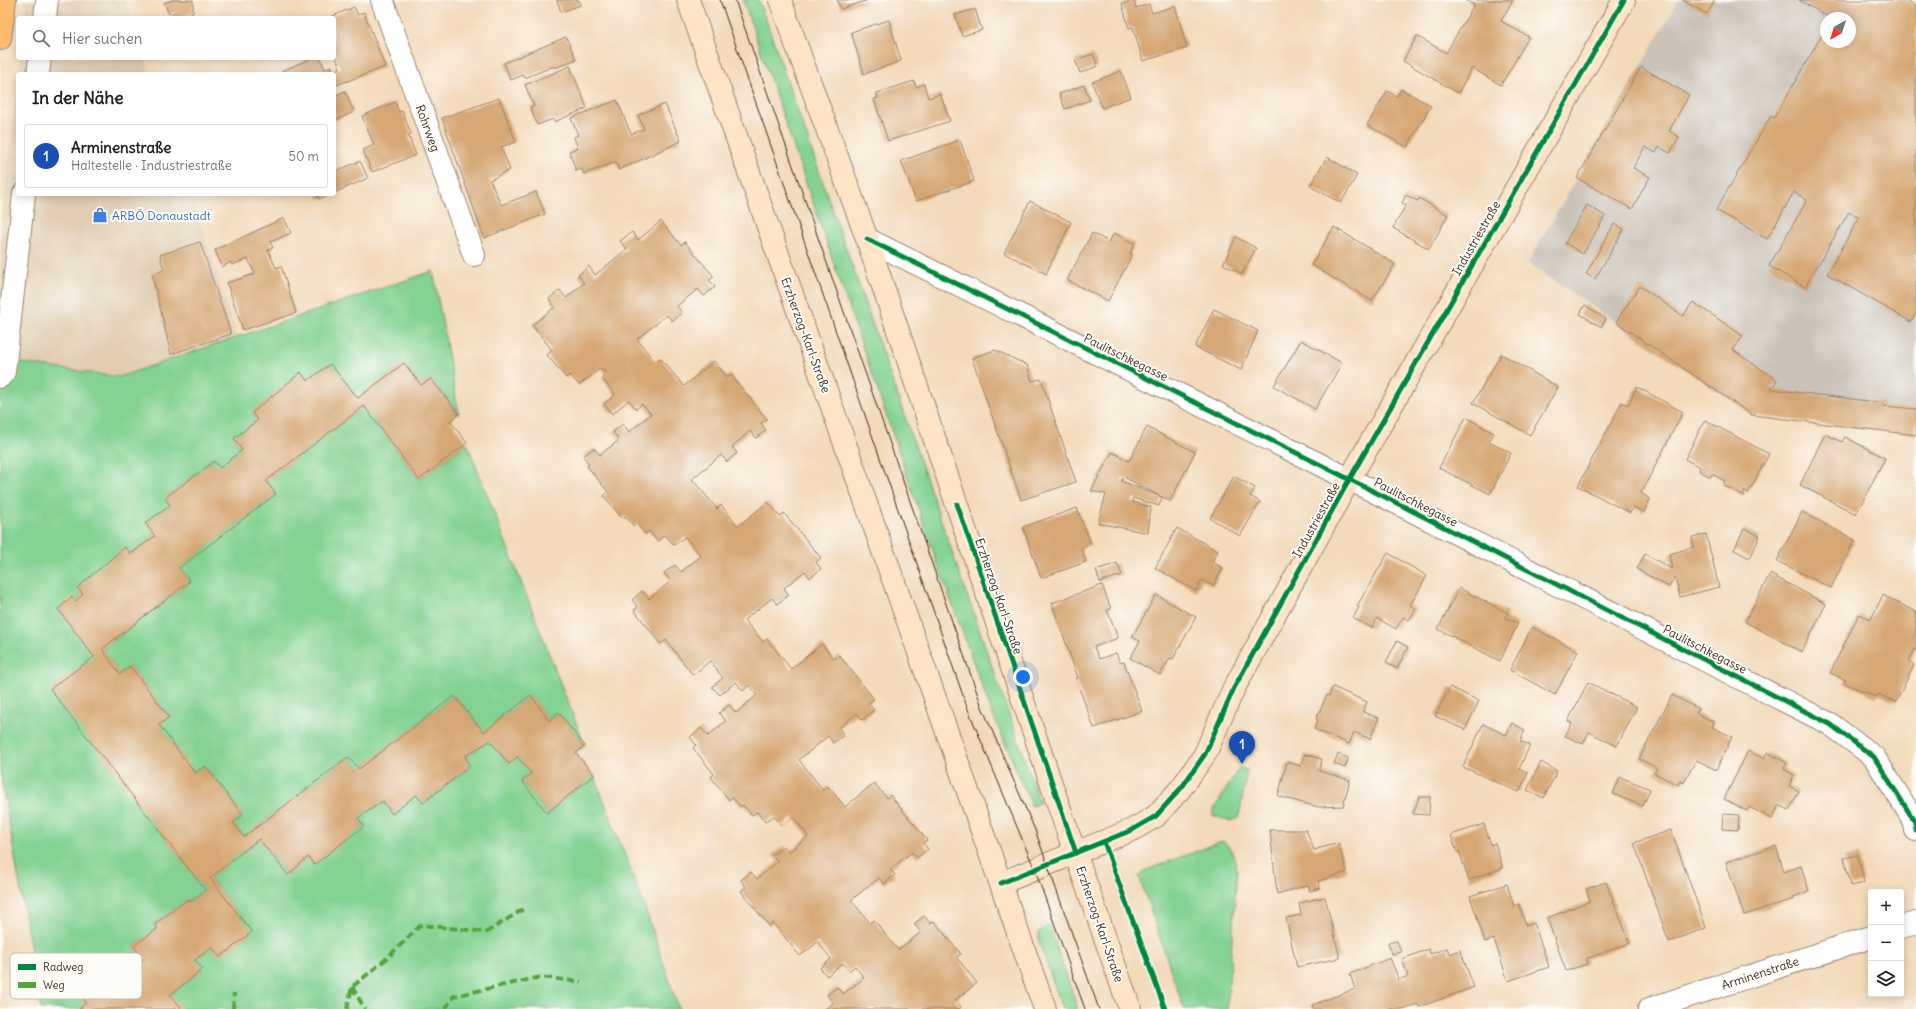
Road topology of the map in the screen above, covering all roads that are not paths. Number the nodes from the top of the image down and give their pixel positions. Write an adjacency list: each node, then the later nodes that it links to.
1 (5, 0): 8 (main road)
2 (47, 0): 7 (street)
3 (382, 0): 13 (street, Rohrweg)
4 (688, 0): 18 (main road, Erzherzog-Karl-Straße)
5 (780, 0): 12 (main road, Erzherzog-Karl-Straße)
6 (1624, 0): 15 (main road, Industriestraße)
7 (44, 16)
8 (0, 39)
9 (40, 60): 10 (street)
10 (38, 72)
11 (24, 196): 14 (street)
12 (867, 239): 15 (street, Paulitschkegasse); 17 (main road, Erzherzog-Karl-Straße)
13 (474, 255)
14 (0, 377)
15 (1349, 480): 16 (street, Paulitschkegasse); 17 (main road, Industriestraße)
16 (1916, 830)
17 (1076, 854): 18 (main road, Industriestraße); 23 (main road, Erzherzog-Karl-Straße)
18 (1001, 883): 22 (main road, Erzherzog-Karl-Straße)
19 (1916, 922): 20 (street)
20 (1904, 926)
21 (1868, 938): 24 (street, Arminenstraße)
22 (1045, 1009)
23 (1130, 1009)
24 (1649, 1009)

